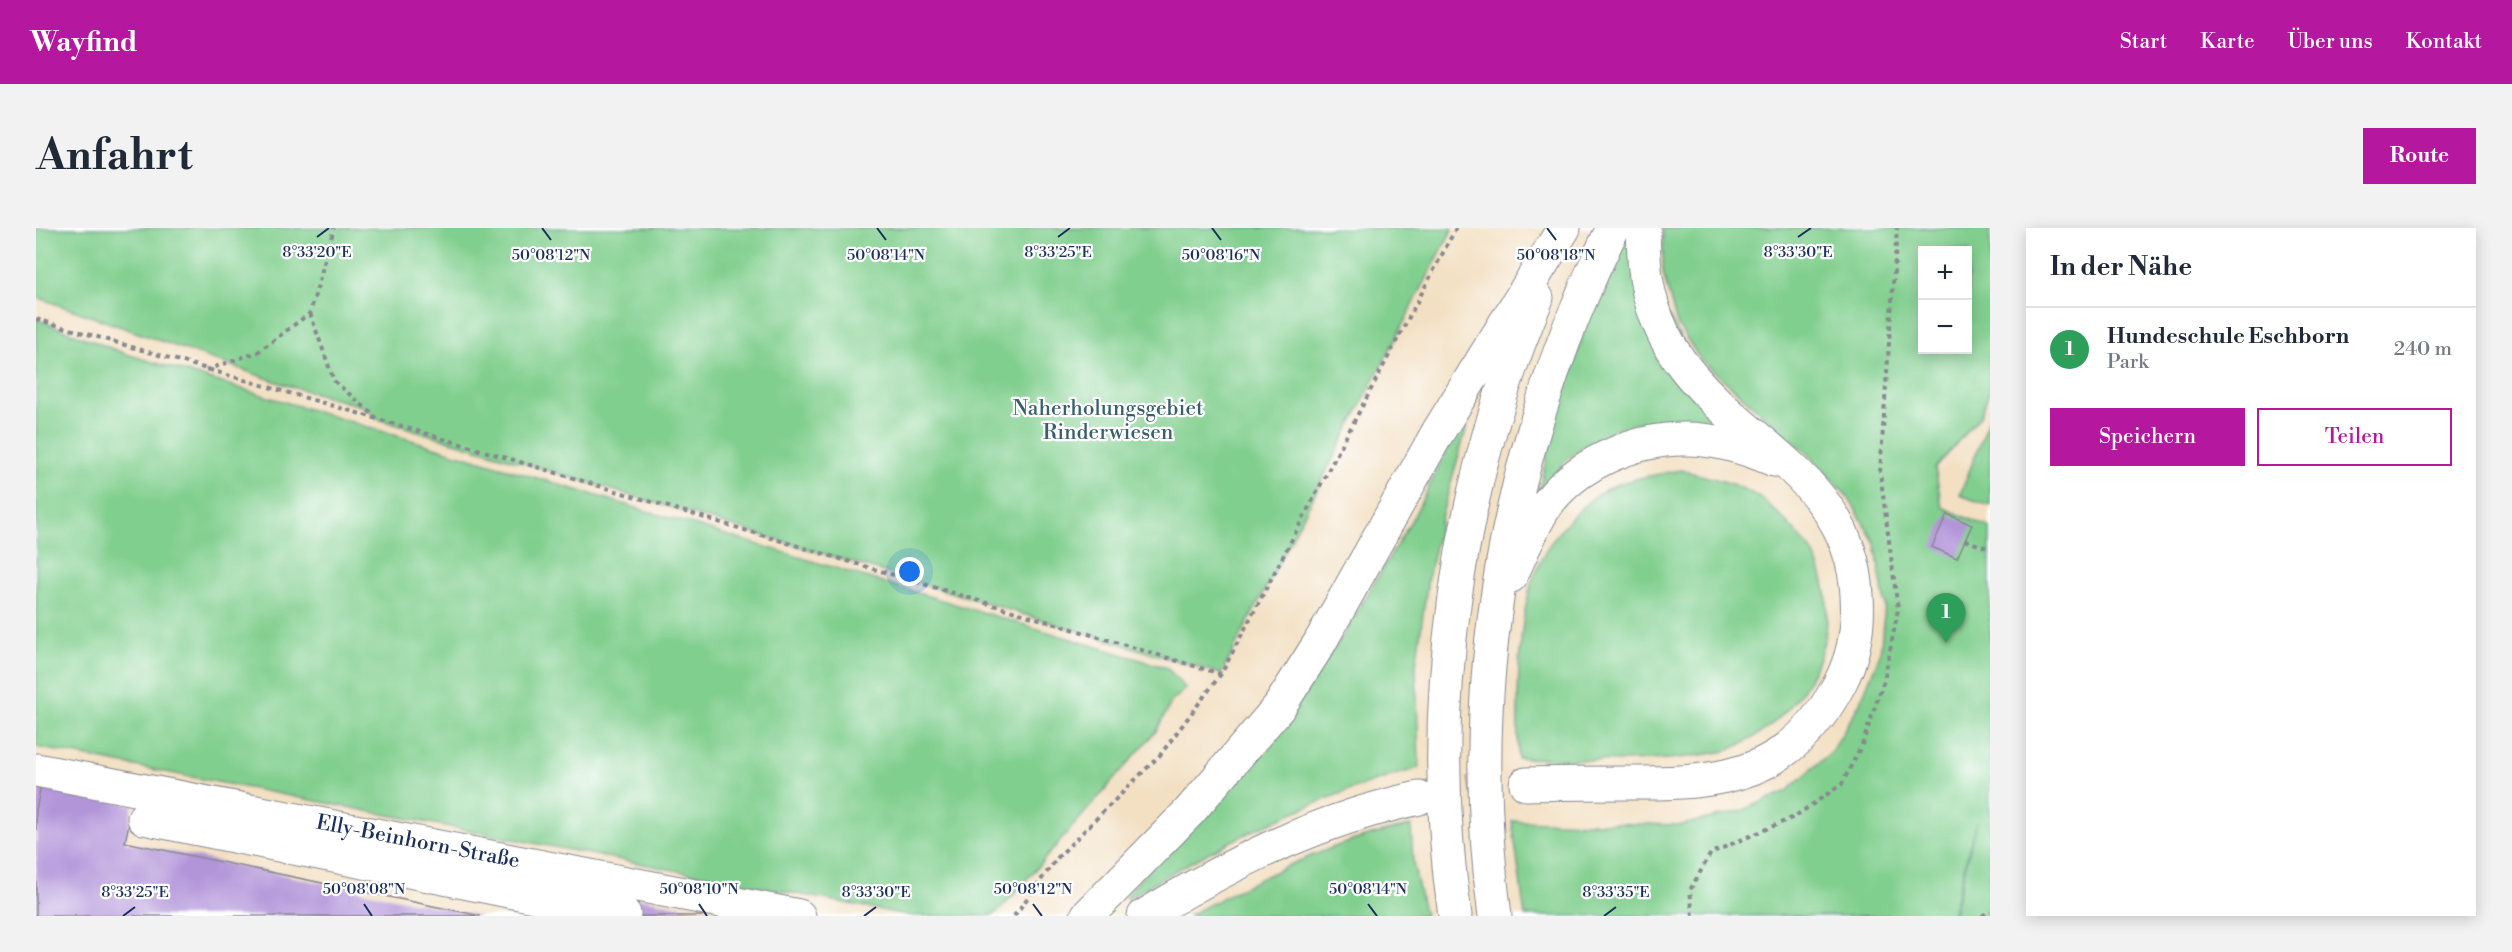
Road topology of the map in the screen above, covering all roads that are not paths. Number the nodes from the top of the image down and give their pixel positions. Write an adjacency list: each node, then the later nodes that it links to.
1 (1566, 228): 14 (main road); 16 (main road)
2 (1613, 228): 5 (main road)
3 (1644, 228): 4 (main road)
4 (1792, 468): 5 (main road); 7 (main road)
5 (1493, 610): 17 (main road)
6 (36, 770): 10 (main road, Elly-Beinhorn-Straße)
7 (1526, 784)
8 (1419, 798): 15 (main road)
9 (144, 818): 11 (main road)
10 (399, 837): 11 (main road); 13 (main road, Elly-Beinhorn-Straße)
11 (392, 870): 12 (main road)
12 (624, 914)
13 (783, 914)
14 (1087, 916)
15 (1144, 916)
16 (1455, 916)
17 (1495, 916)

